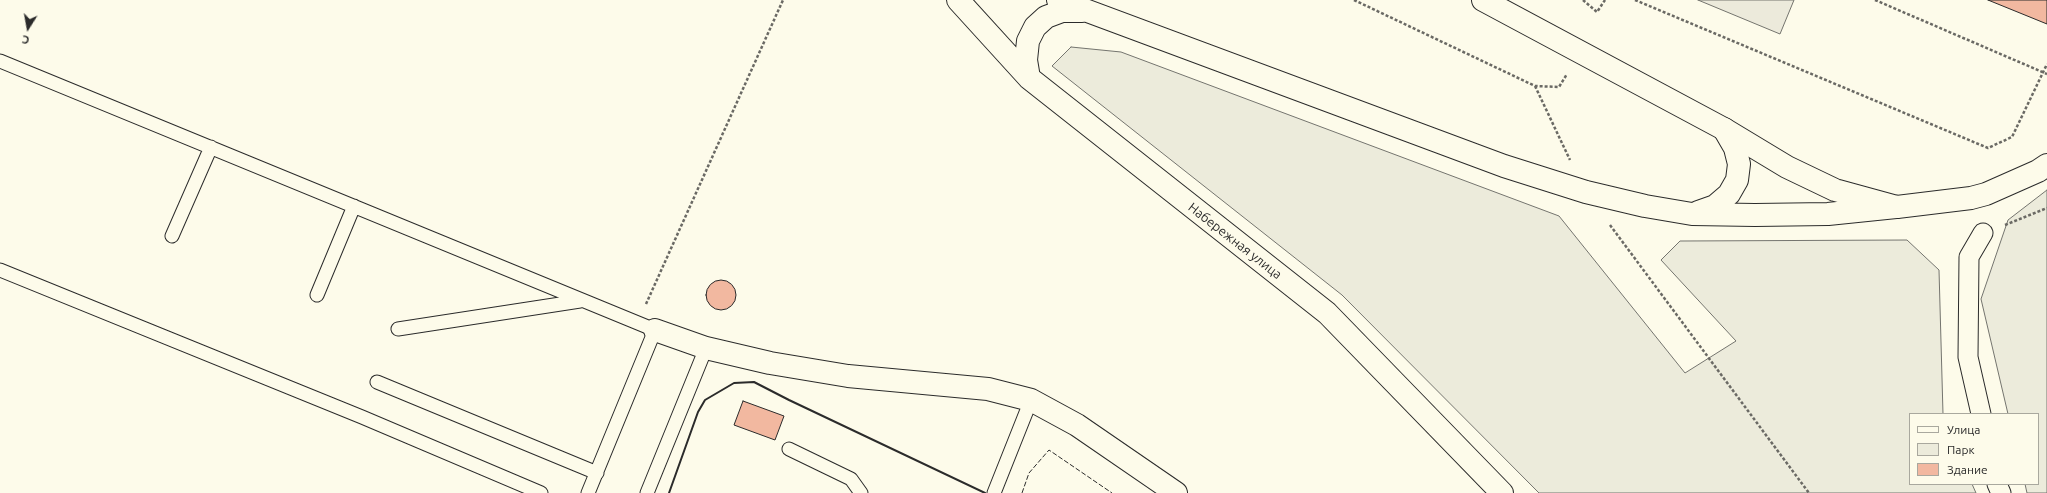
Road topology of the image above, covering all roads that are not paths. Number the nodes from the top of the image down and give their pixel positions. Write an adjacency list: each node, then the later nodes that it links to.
1 (958, 0): 6 (street, Набережная улица)
2 (1058, 0): 4 (street)
3 (1483, 0): 7 (street)
4 (1083, 10): 6 (street); 12 (street)
5 (0, 61): 8 (lane)
6 (1029, 78): 32 (street, Набережная улица)
7 (1724, 129): 11 (street); 12 (street)
8 (211, 148): 10 (lane); 14 (lane)
9 (2047, 165): 11 (street)
10 (354, 206): 16 (lane); 17 (lane)
11 (1898, 207): 12 (street)
12 (1692, 214)
13 (1983, 233): 23 (street)
14 (172, 236)
15 (0, 270): 26 (lane)
16 (317, 295)
17 (580, 301): 18 (lane); 19 (lane)
18 (646, 327): 20 (street); 25 (lane)
19 (398, 329)
20 (706, 348): 22 (street); 28 (lane)
21 (376, 382): 25 (lane)
22 (1031, 400): 30 (lane); 31 (street)
23 (1981, 413)
24 (789, 449): 29 (lane)
25 (597, 473): 27 (lane)
26 (541, 493)
27 (588, 493)
28 (647, 493)
29 (861, 493)
30 (994, 493)
31 (1176, 493)
32 (1502, 493)

